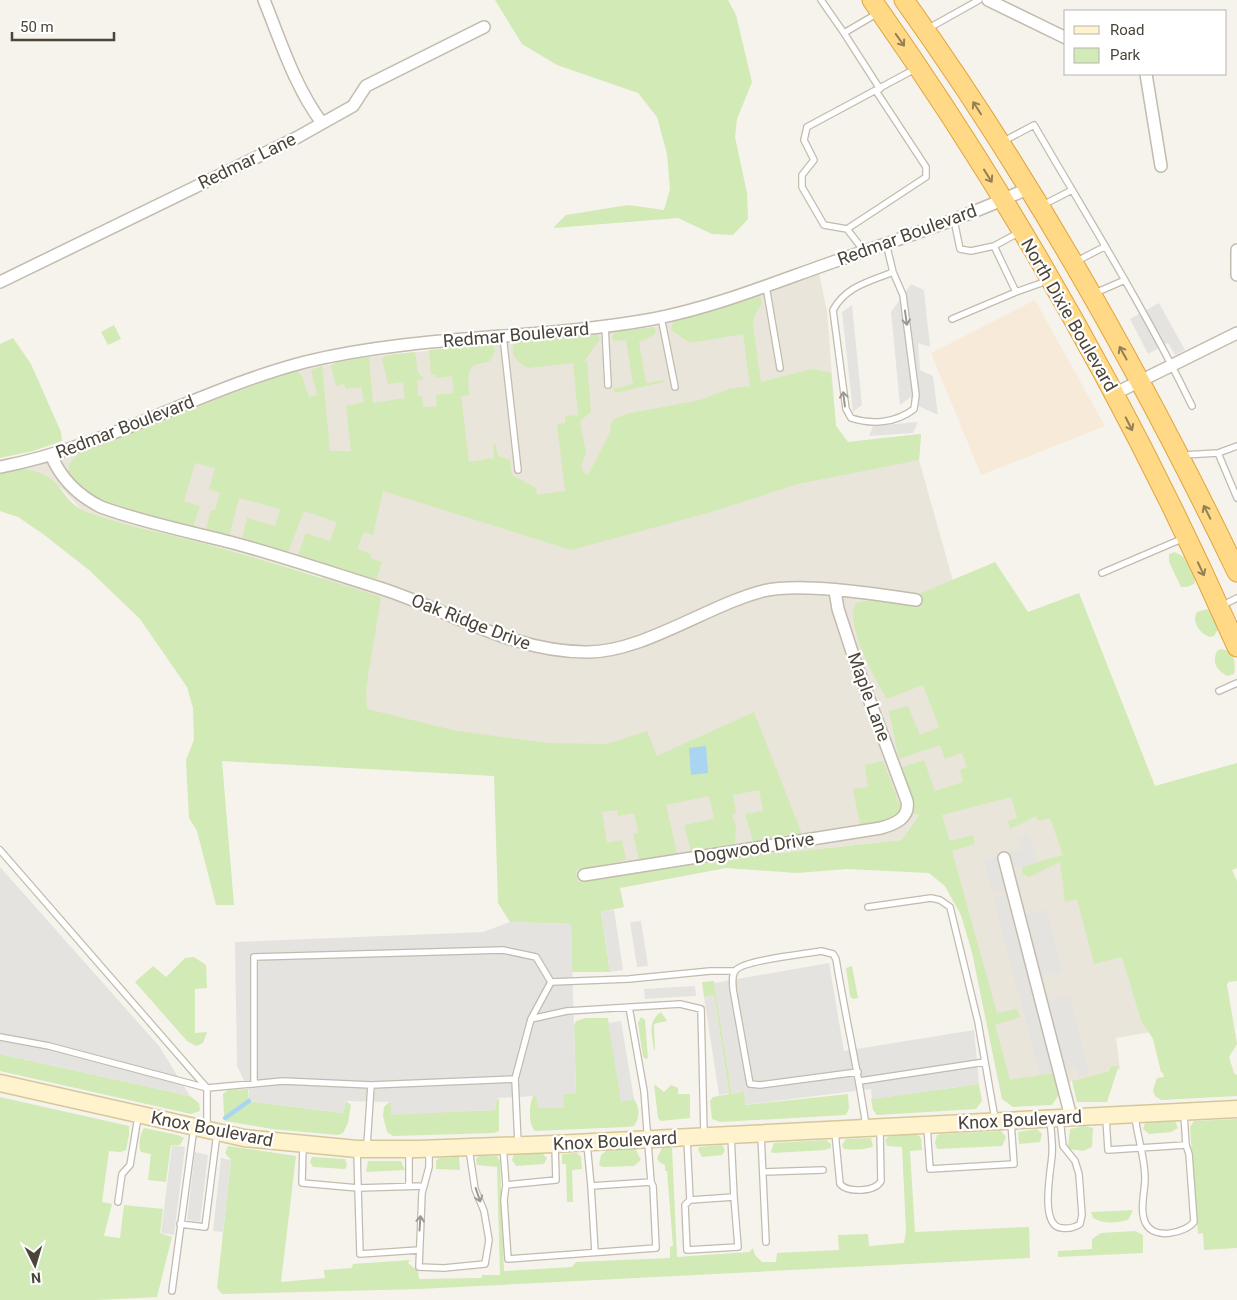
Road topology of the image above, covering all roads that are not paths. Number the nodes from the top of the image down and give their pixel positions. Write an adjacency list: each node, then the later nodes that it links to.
1 (264, 0): 14 (street)
2 (821, 0): 9 (lane)
3 (905, 0): 8 (highway, North Dixie Boulevard)
4 (979, 0): 8 (lane)
5 (988, 0): 10 (street)
6 (876, 6): 9 (lane); 11 (highway, North Dixie Boulevard, one-way to 11)
7 (484, 27): 14 (street, Redmar Lane)
8 (926, 30): 15 (highway, North Dixie Boulevard, one-way to 8)
9 (844, 34): 13 (lane)
10 (1064, 37)
11 (919, 67): 13 (lane); 19 (highway, North Dixie Boulevard, one-way to 19)
12 (1146, 75): 16 (street)
13 (878, 90): 22 (lane); 22 (lane)
14 (322, 123): 34 (street, Redmar Lane)
15 (1000, 143): 17 (highway, North Dixie Boulevard); 18 (lane)
16 (1161, 166)
17 (1029, 188): 19 (street, Redmar Boulevard); 20 (highway, North Dixie Boulevard)
18 (1072, 190): 20 (lane); 26 (lane)
19 (1003, 200): 21 (street, Redmar Boulevard); 23 (highway, North Dixie Boulevard)
20 (1040, 206): 29 (highway, North Dixie Boulevard)
21 (954, 220): 24 (street, Redmar Boulevard); 25 (lane)
22 (847, 229): 28 (lane)
23 (1021, 231): 25 (lane); 32 (highway, North Dixie Boulevard)
24 (886, 243): 28 (street, Redmar Boulevard); 30 (lane)
25 (994, 246): 36 (lane)
26 (1104, 247): 29 (lane); 33 (lane)
27 (1237, 250): 31 (street)
28 (864, 251): 35 (street, Redmar Boulevard)
29 (1074, 263): 37 (highway, North Dixie Boulevard)
30 (893, 272): 30 (lane, one-way to 30)
31 (1237, 275)
32 (1051, 279): 36 (lane); 48 (highway, North Dixie Boulevard)
33 (1125, 280): 37 (lane); 43 (lane)
34 (0, 282)
35 (766, 286): 38 (street, Redmar Boulevard); 44 (lane)
36 (1016, 292): 39 (lane)
37 (1091, 295): 45 (highway, North Dixie Boulevard, one-way to 37)
38 (661, 317): 40 (street, Redmar Boulevard); 47 (lane)
39 (952, 319)
40 (605, 326): 42 (street, Redmar Boulevard); 46 (lane)
41 (1237, 332): 43 (street)
42 (503, 336): 52 (street, Redmar Boulevard); 55 (lane)
43 (1172, 365): 45 (street); 49 (lane)
44 (780, 368)
45 (1139, 382): 48 (street); 53 (highway, North Dixie Boulevard)
46 (608, 385)
47 (674, 387)
48 (1114, 394): 57 (highway, North Dixie Boulevard, one-way to 57)
49 (1192, 406)
50 (1237, 446): 51 (lane)
51 (1218, 453): 53 (lane); 56 (lane)
52 (51, 454): 54 (street, Redmar Boulevard); 61 (street, Oak Ridge Drive)
53 (1178, 455): 58 (highway, North Dixie Boulevard, one-way to 53)
54 (0, 468)
55 (518, 470)
56 (1237, 498)
57 (1186, 537): 60 (lane); 64 (highway, North Dixie Boulevard, one-way to 64)
58 (1233, 552): 59 (highway, North Dixie Boulevard)
59 (1237, 572)
60 (1102, 573)
61 (835, 591): 63 (street, Oak Ridge Drive); 68 (street, Maple Lane)
62 (1237, 598): 64 (lane)
63 (916, 600)
64 (1219, 607): 65 (highway, North Dixie Boulevard)
65 (1237, 647)
66 (1237, 683): 67 (lane)
67 (1218, 691)
68 (908, 801): 71 (street, Dogwood Drive)
69 (0, 850): 85 (lane)
70 (1004, 858): 91 (street)
71 (584, 875)
72 (868, 907): 78 (lane)
73 (734, 971): 74 (lane); 79 (lane); 79 (lane)
74 (551, 982): 76 (lane); 83 (lane)
75 (629, 1007): 76 (lane); 100 (lane); 102 (lane)
76 (531, 1019): 80 (lane)
77 (0, 1037): 85 (lane)
78 (985, 1062): 81 (lane); 93 (lane)
79 (858, 1072): 81 (lane)
80 (515, 1079): 84 (lane); 107 (lane)
81 (860, 1081): 95 (lane)
82 (0, 1083): 89 (main road, Knox Boulevard)
83 (254, 1084): 84 (lane); 85 (lane)
84 (371, 1085): 110 (lane)
85 (207, 1088): 97 (lane)
86 (1237, 1109): 87 (main road, Knox Boulevard)
87 (1184, 1112): 88 (main road, Knox Boulevard); 105 (lane)
88 (1135, 1114): 90 (main road, Knox Boulevard); 109 (lane)
89 (138, 1115): 97 (main road, Knox Boulevard); 123 (lane)
90 (1105, 1116): 91 (main road, Knox Boulevard); 109 (lane)
91 (1060, 1118): 91 (lane); 92 (main road, Knox Boulevard)
92 (1011, 1120): 93 (main road, Knox Boulevard); 94 (lane)
93 (995, 1121): 94 (main road, Knox Boulevard)
94 (926, 1125): 95 (main road, Knox Boulevard)
95 (873, 1127): 96 (main road, Knox Boulevard); 96 (lane)
96 (835, 1129): 98 (main road, Knox Boulevard)
97 (206, 1130): 106 (main road, Knox Boulevard); 124 (lane); 124 (lane)
98 (761, 1133): 99 (main road, Knox Boulevard); 114 (lane)
99 (731, 1135): 100 (main road, Knox Boulevard); 121 (lane)
100 (704, 1136): 101 (main road, Knox Boulevard)
101 (686, 1137): 102 (main road, Knox Boulevard); 122 (lane)
102 (648, 1139): 103 (main road, Knox Boulevard); 115 (lane)
103 (587, 1142): 104 (main road, Knox Boulevard); 119 (lane)
104 (554, 1144): 107 (main road, Knox Boulevard); 116 (lane)
105 (1186, 1144): 109 (lane); 109 (lane)
106 (303, 1145): 110 (main road, Knox Boulevard); 120 (lane)
107 (510, 1146): 108 (main road, Knox Boulevard); 116 (lane)
108 (469, 1147): 112 (main road, Knox Boulevard); 126 (lane, one-way to 126)
109 (1140, 1148)
110 (362, 1149): 111 (main road, Knox Boulevard); 120 (lane)
111 (409, 1149): 112 (main road, Knox Boulevard); 117 (lane)
112 (429, 1149): 118 (lane)
113 (823, 1170): 114 (lane)
114 (763, 1172): 125 (lane)
115 (651, 1182): 119 (lane); 127 (lane)
116 (506, 1185): 127 (lane)
117 (409, 1186): 118 (lane); 120 (lane)
118 (424, 1186): 126 (lane, one-way to 118)
119 (591, 1186): 127 (lane)
120 (358, 1188): 126 (lane)
121 (734, 1197): 122 (lane); 122 (lane)
122 (690, 1200)
123 (118, 1202)
124 (180, 1224): 128 (lane)
125 (766, 1242)
126 (419, 1250)
127 (595, 1252)
128 (172, 1291)

